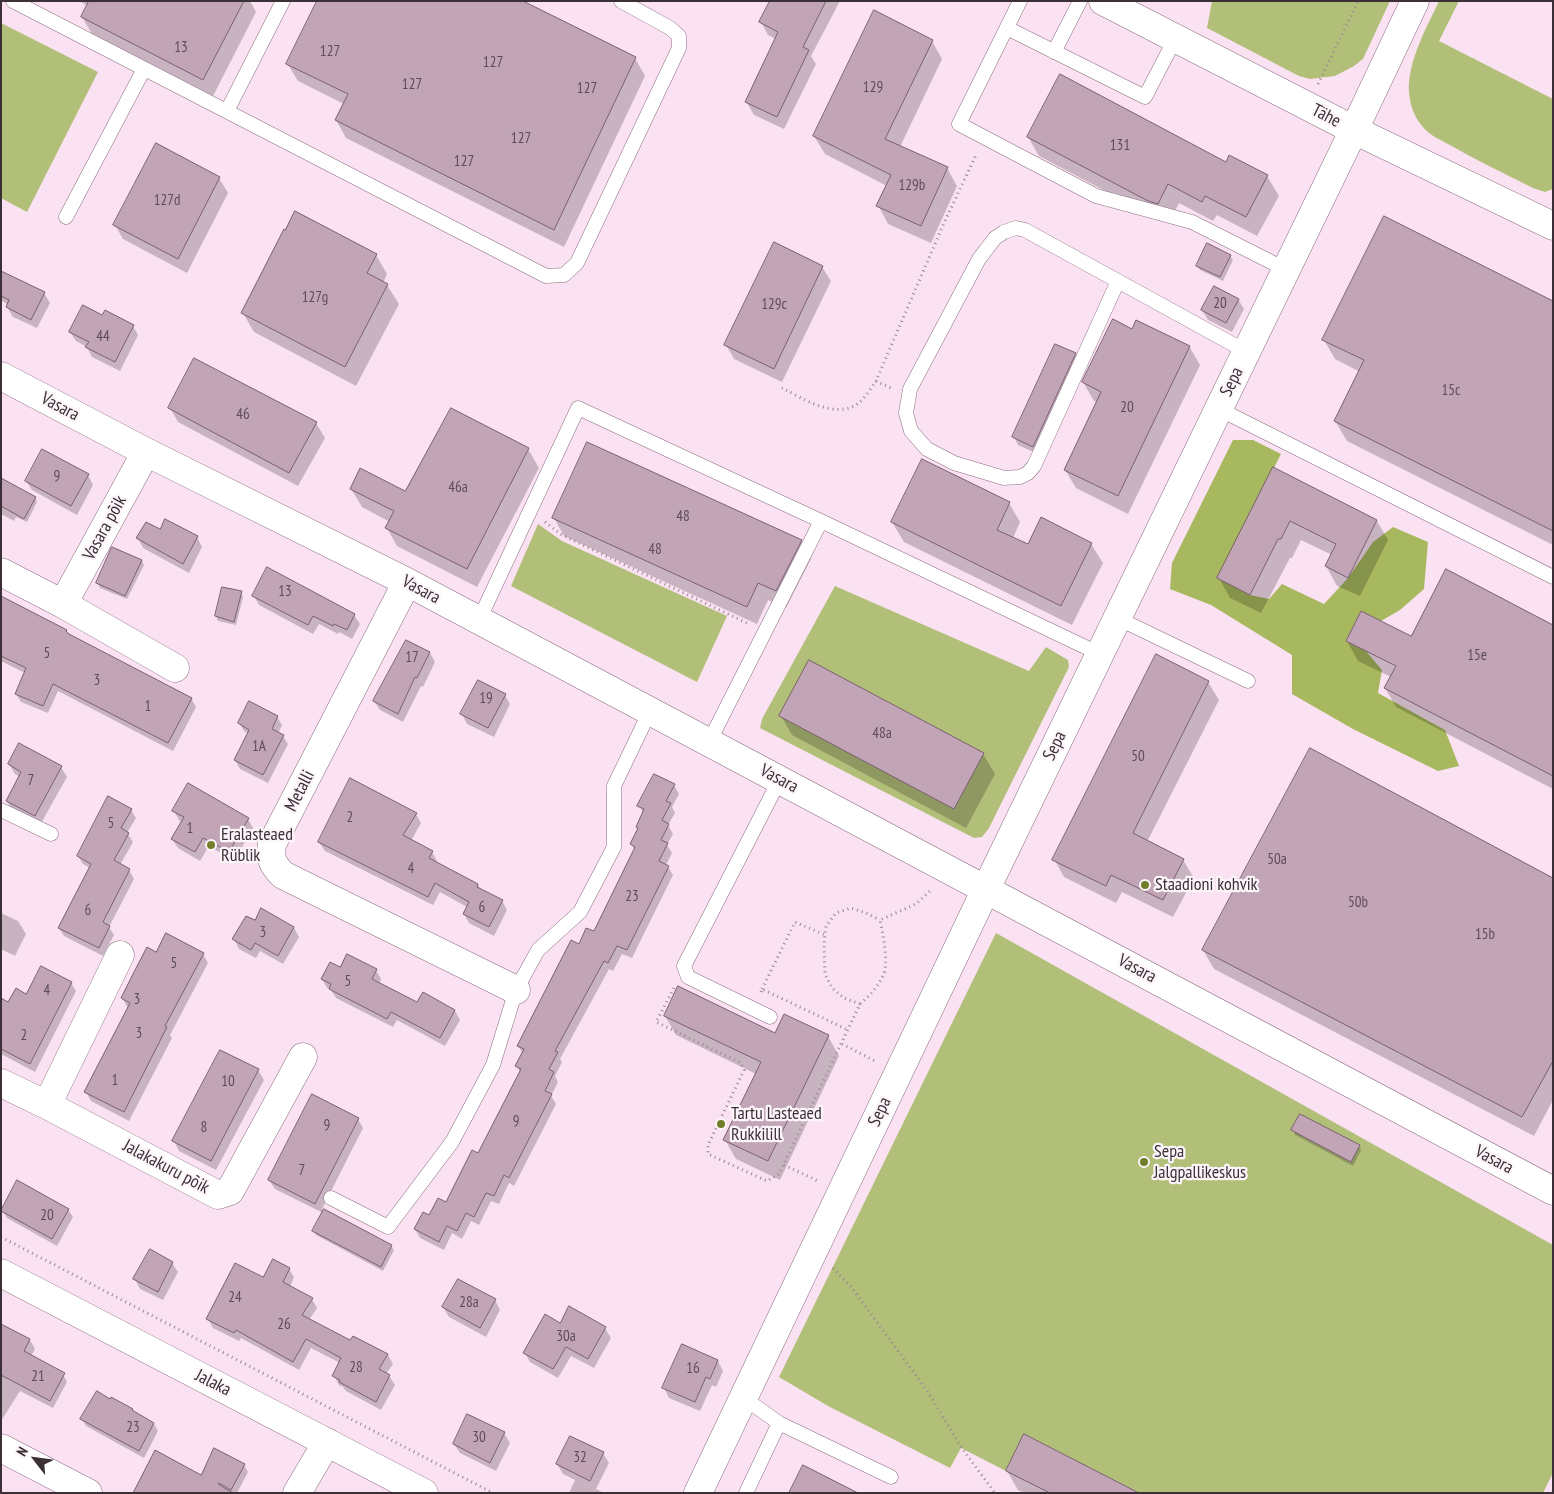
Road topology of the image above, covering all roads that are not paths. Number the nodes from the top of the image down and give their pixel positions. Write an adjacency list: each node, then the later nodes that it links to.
1 (13, 1): 11 (lane)
2 (283, 1): 12 (lane)
3 (621, 1): 12 (lane)
4 (1020, 1): 8 (lane)
5 (1080, 1): 10 (lane)
6 (1103, 1): 9 (street, Tähe)
7 (1415, 1): 13 (street, Sepa)
8 (1006, 28): 10 (lane); 16 (lane)
9 (1175, 39): 10 (lane); 13 (street, Tähe)
10 (1054, 52)
11 (144, 69): 12 (lane); 14 (lane)
12 (227, 111)
13 (1354, 130): 15 (street, Tähe); 16 (street, Sepa)
14 (66, 217)
15 (1553, 226)
16 (1287, 270): 18 (street, Sepa)
17 (1118, 281): 17 (lane); 18 (lane)
18 (1247, 352): 20 (street, Sepa)
19 (1, 376): 21 (street, Vasara)
20 (1219, 409): 24 (lane); 27 (street, Sepa)
21 (146, 452): 25 (street, Vasara); 26 (street, Vasara põik)
22 (821, 521): 28 (lane); 29 (lane); 33 (lane)
23 (1, 572): 26 (street)
24 (1553, 577)
25 (407, 582): 28 (street, Vasara); 39 (street, Metalli)
26 (64, 604): 30 (street)
27 (1117, 618): 29 (street, Sepa); 31 (lane)
28 (479, 620): 32 (street, Vasara)
29 (1100, 654): 37 (street, Sepa)
30 (175, 668)
31 (1248, 681)
32 (650, 711): 33 (street, Vasara); 39 (lane)
33 (709, 742): 34 (street, Vasara)
34 (780, 779): 37 (street, Vasara); 40 (lane)
35 (1, 810): 36 (lane)
36 (51, 834)
37 (986, 889): 44 (street, Vasara); 47 (street, Sepa)
38 (120, 955): 43 (street)
39 (516, 990): 45 (lane)
40 (770, 1017)
41 (303, 1056): 43 (street, Jalakakuru põik)
42 (1, 1082): 43 (street, Jalakakuru põik)
43 (47, 1105)
44 (1553, 1191)
45 (331, 1198)
46 (1, 1273): 49 (street, Jalaka)
47 (744, 1398): 48 (lane); 55 (street, Sepa)
48 (779, 1422): 51 (lane); 56 (lane)
49 (327, 1442): 53 (street); 54 (street, Jalaka)
50 (1, 1448): 52 (street)
51 (890, 1477)
52 (88, 1493)
53 (297, 1493)
54 (424, 1493)
55 (698, 1493)
56 (746, 1493)

